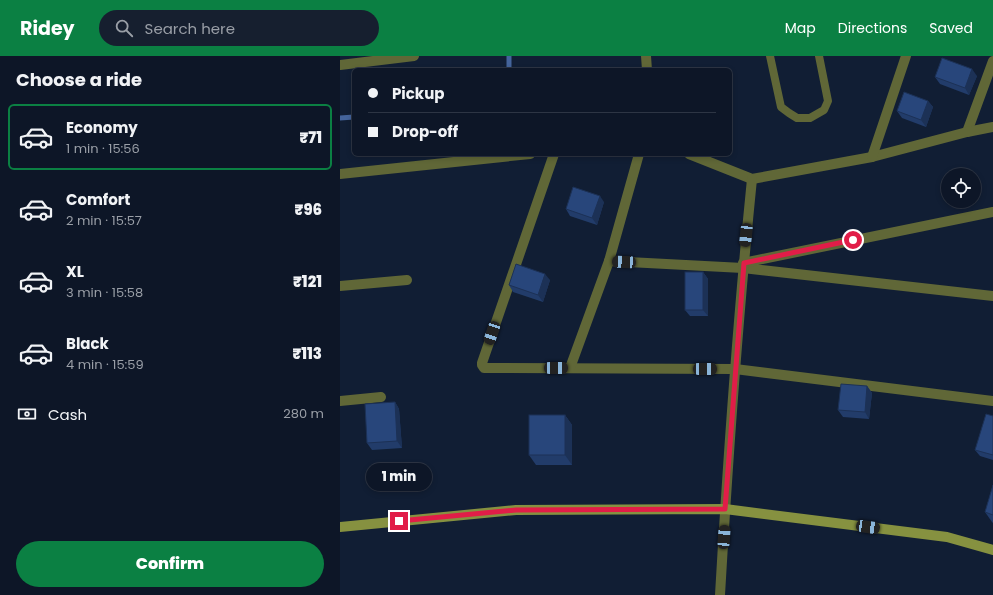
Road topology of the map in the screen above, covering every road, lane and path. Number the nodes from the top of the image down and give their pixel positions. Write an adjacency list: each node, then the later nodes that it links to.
1 (414, 56): 7 (street)
2 (646, 56): 8 (street)
3 (770, 56): 4 (lane)
4 (819, 56)
5 (906, 56): 15 (street)
6 (993, 61): 10 (street)
7 (340, 65)
8 (647, 68)
9 (993, 127): 10 (street)
10 (967, 132): 15 (street)
11 (511, 156): 16 (street)
12 (553, 156): 24 (street)
13 (638, 156): 19 (street)
14 (694, 156): 17 (street)
15 (872, 157): 17 (street)
16 (340, 174)
17 (752, 179): 20 (street)
18 (993, 212): 20 (street)
19 (609, 261): 20 (street); 24 (street)
20 (743, 266): 23 (street); 25 (street)
21 (407, 280): 22 (street)
22 (340, 286)
23 (993, 296)
24 (570, 368): 25 (street)
25 (735, 369): 28 (street); 29 (street)
26 (381, 397): 27 (street)
27 (340, 400)
28 (993, 401)
29 (725, 509): 30 (main road); 31 (main road); 32 (street)
30 (340, 527)
31 (993, 550)
32 (720, 595)

